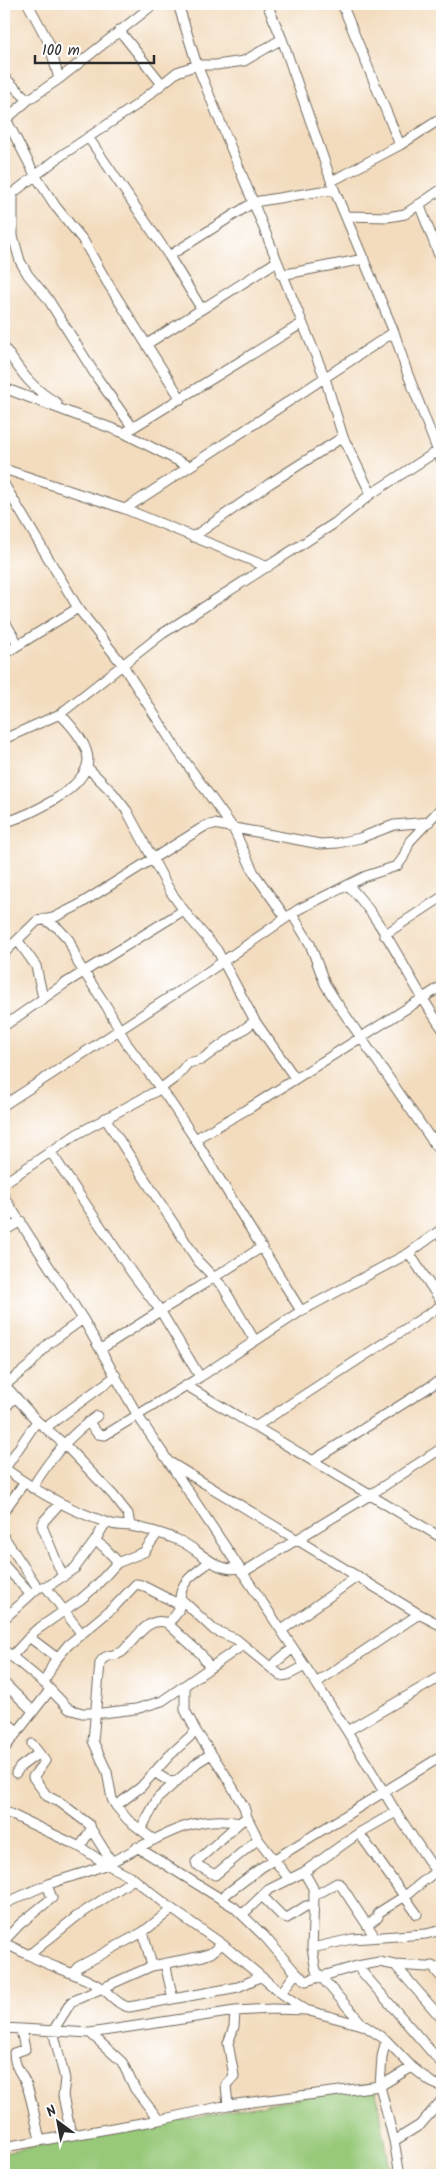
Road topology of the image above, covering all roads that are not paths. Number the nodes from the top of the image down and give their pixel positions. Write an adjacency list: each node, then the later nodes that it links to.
1 (28, 4): 10 (street)
2 (154, 4): 6 (street)
3 (178, 4): 8 (street)
4 (267, 4): 7 (street)
5 (342, 4): 16 (street)
6 (119, 30): 10 (street); 11 (street)
7 (282, 39): 8 (street); 18 (street)
8 (197, 65): 11 (street); 22 (street)
9 (4, 77): 12 (street)
10 (59, 79): 12 (street)
11 (162, 84): 15 (street)
12 (28, 100): 14 (street)
13 (442, 118): 16 (street)
14 (5, 120): 17 (street)
15 (88, 137): 17 (street); 25 (street)
16 (400, 145): 18 (street)
17 (35, 175): 20 (street); 33 (street)
18 (333, 185): 22 (street); 24 (street)
19 (442, 189): 23 (street)
20 (12, 193): 21 (street); 39 (street)
21 (4, 200)
22 (254, 202): 25 (street); 27 (street)
23 (419, 204): 24 (street); 28 (street)
24 (346, 216): 26 (street)
25 (169, 256): 30 (street)
26 (364, 260): 29 (street); 32 (street)
27 (276, 262): 29 (street); 30 (street)
28 (442, 263)
29 (281, 275): 31 (street)
30 (202, 308): 33 (street)
31 (301, 324): 35 (street); 37 (street)
32 (394, 332): 35 (street); 42 (street)
33 (147, 344): 37 (street)
34 (4, 347): 38 (street)
35 (325, 378): 41 (street); 44 (street)
36 (4, 388): 38 (street)
37 (181, 399): 39 (street)
38 (73, 412): 40 (street)
39 (133, 428): 40 (street)
40 (124, 433): 44 (street)
41 (342, 438): 47 (street); 49 (street)
42 (440, 449): 43 (street); 47 (street)
43 (442, 462)
44 (188, 466): 48 (street)
45 (4, 469): 48 (street)
46 (4, 484): 51 (street)
47 (371, 494): 50 (street)
48 (125, 509): 49 (street)
49 (192, 537): 50 (street)
50 (268, 567): 55 (street)
51 (78, 608): 53 (street); 55 (street)
52 (4, 620): 53 (street)
53 (18, 644): 54 (street)
54 (4, 654)
55 (122, 664): 56 (street); 62 (street)
56 (60, 714): 57 (street); 58 (street)
57 (4, 738)
58 (86, 767): 61 (street); 63 (street)
59 (442, 807): 60 (street)
60 (429, 822): 62 (street); 64 (street)
61 (4, 823)
62 (233, 828): 63 (street); 67 (street)
63 (153, 858): 66 (street); 68 (street)
64 (348, 885): 67 (street); 69 (street)
65 (442, 897): 69 (street)
66 (184, 910): 72 (street); 73 (street)
67 (289, 916): 72 (street); 81 (street)
68 (43, 919): 70 (street); 73 (street)
69 (384, 935): 76 (street)
70 (18, 941): 71 (street); 75 (street)
71 (4, 953)
72 (225, 961): 77 (street); 80 (street)
73 (83, 972): 75 (street); 80 (street)
74 (442, 986): 76 (street)
75 (43, 998): 78 (street)
76 (422, 999): 79 (street); 81 (street)
77 (255, 1021): 82 (street); 83 (street)
78 (4, 1026)
79 (442, 1028)
80 (119, 1030): 83 (street); 84 (street)
81 (360, 1037): 82 (street); 88 (street)
82 (296, 1078): 87 (street)
83 (160, 1089): 85 (street); 87 (street)
84 (4, 1105)
85 (105, 1118): 89 (street); 98 (street)
86 (442, 1132): 88 (street)
87 (195, 1139): 96 (street)
88 (432, 1139): 90 (street)
89 (50, 1151): 91 (street); 100 (street)
90 (442, 1155)
91 (4, 1183)
92 (4, 1197): 93 (street)
93 (21, 1221): 95 (street); 102 (street)
94 (442, 1229): 97 (street)
95 (4, 1231)
96 (262, 1247): 98 (street); 101 (street)
97 (409, 1253): 99 (street); 101 (street)
98 (214, 1278): 100 (street); 103 (street)
99 (442, 1304): 116 (street)
100 (160, 1310): 104 (street); 106 (street)
101 (301, 1311): 103 (street)
102 (83, 1319): 104 (street); 108 (street)
103 (255, 1341): 106 (street)
104 (101, 1350): 105 (street)
105 (116, 1376): 113 (street); 117 (street)
106 (200, 1377): 109 (street)
107 (442, 1379): 120 (street)
108 (4, 1385): 110 (street)
109 (187, 1386): 113 (street); 116 (street)
110 (15, 1396): 111 (street); 114 (street)
111 (4, 1410)
112 (97, 1416): 115 (street)
113 (138, 1416): 115 (street); 121 (street)
114 (37, 1421): 117 (street); 122 (street)
115 (88, 1422): 118 (street)
116 (255, 1427): 120 (street)
117 (45, 1428): 118 (street)
118 (64, 1444): 123 (street); 128 (street)
119 (442, 1448): 124 (street)
120 (314, 1460): 124 (street)
121 (168, 1461): 132 (street); 137 (street)
122 (4, 1469): 123 (street)
123 (28, 1485): 125 (street); 126 (street)
124 (370, 1495): 130 (street); 132 (street)
125 (59, 1504): 127 (street); 139 (street)
126 (4, 1511)
127 (106, 1522): 128 (street); 133 (street)
128 (130, 1526): 129 (street)
129 (157, 1534): 134 (street); 135 (street)
130 (440, 1535)
131 (4, 1538): 140 (street)
132 (297, 1540): 137 (street); 138 (street)
133 (95, 1541): 135 (street); 139 (street)
134 (210, 1561): 137 (street); 142 (street)
135 (118, 1562): 143 (street)
136 (4, 1566): 141 (street)
137 (241, 1571): 148 (street)
138 (358, 1576): 145 (street); 148 (street)
139 (63, 1577): 140 (street)
140 (42, 1588): 141 (street); 143 (street)
141 (30, 1594): 144 (street)
142 (180, 1602): 146 (street); 149 (street); 151 (street)
143 (64, 1611): 149 (street); 150 (street)
144 (6, 1613)
145 (419, 1614): 147 (street); 161 (street)
146 (168, 1623): 158 (street); 165 (street)
147 (442, 1626)
148 (282, 1630): 152 (street)
149 (81, 1633): 155 (street)
150 (29, 1637): 154 (street); 155 (street)
151 (244, 1645): 157 (street); 158 (street)
152 (292, 1648): 156 (street); 157 (street)
153 (4, 1650): 154 (street)
154 (11, 1657): 162 (street)
155 (57, 1658): 162 (street)
156 (305, 1666): 157 (street); 161 (street)
157 (270, 1667)
158 (210, 1668): 163 (street)
159 (442, 1676): 169 (street)
160 (4, 1683): 164 (street)
161 (316, 1683): 169 (street)
162 (47, 1686): 164 (street); 165 (street)
163 (185, 1686): 165 (street); 168 (street)
164 (33, 1711): 167 (street)
165 (95, 1712): 180 (street)
166 (4, 1720): 167 (street)
167 (17, 1731): 170 (street)
168 (196, 1731): 174 (street); 176 (street)
169 (347, 1731): 179 (street)
170 (7, 1739): 172 (street)
171 (32, 1744): 173 (street)
172 (4, 1749)
173 (39, 1753): 177 (street); 184 (street)
174 (211, 1754): 178 (street); 183 (street)
175 (442, 1756): 179 (street)
176 (154, 1772): 178 (street); 180 (street)
177 (16, 1774)
178 (177, 1782): 185 (street)
179 (385, 1793): 182 (street); 191 (street)
180 (116, 1806): 185 (street)
181 (4, 1811): 189 (street)
182 (396, 1812): 186 (street); 194 (street)
183 (243, 1820): 187 (street); 187 (street); 188 (street)
184 (91, 1829): 189 (street); 192 (street)
185 (141, 1829): 188 (street)
186 (358, 1833): 193 (street); 200 (street)
187 (258, 1839): 191 (street)
188 (154, 1840): 190 (street)
189 (80, 1847): 192 (street)
190 (137, 1848): 192 (street); 201 (street)
191 (275, 1860): 196 (street); 201 (street)
192 (109, 1863): 195 (street); 198 (street)
193 (304, 1872): 196 (street); 202 (street)
194 (435, 1872): 197 (street); 200 (street)
195 (134, 1879): 204 (street); 214 (street)
196 (289, 1879): 199 (street)
197 (442, 1881)
198 (47, 1885): 203 (street); 211 (street)
199 (262, 1896): 202 (street); 206 (street)
200 (405, 1896): 205 (street); 207 (street)
201 (221, 1898): 206 (street)
202 (314, 1900): 207 (street); 213 (street)
203 (4, 1904)
204 (172, 1909): 209 (street); 212 (street)
205 (417, 1914)
206 (242, 1915): 222 (street)
207 (367, 1925): 210 (street)
208 (442, 1930): 210 (street)
209 (143, 1932): 217 (street); 221 (street)
210 (375, 1937): 213 (street)
211 (4, 1942): 214 (street)
212 (222, 1944): 215 (street); 224 (street)
213 (312, 1948): 223 (street)
214 (29, 1955): 221 (street)
215 (165, 1963): 217 (street); 228 (street)
216 (395, 1965): 218 (street); 219 (street); 231 (street)
217 (152, 1966): 226 (street)
218 (358, 1966): 223 (street); 238 (street)
219 (432, 1966): 220 (street); 225 (street)
220 (442, 1968)
221 (73, 1972): 226 (street)
222 (296, 1973): 223 (street); 227 (street)
223 (322, 1976): 232 (street)
224 (260, 1977): 227 (street); 228 (street)
225 (442, 1978)
226 (102, 1988): 228 (street); 235 (street)
227 (281, 1993): 229 (street)
228 (173, 1999)
229 (306, 2010): 230 (street); 232 (street)
230 (234, 2011): 236 (street); 244 (street)
231 (442, 2019)
232 (365, 2026): 237 (street)
233 (4, 2029): 234 (street)
234 (21, 2030): 235 (street); 247 (street)
235 (53, 2031): 236 (street); 246 (street)
236 (90, 2033): 245 (street)
237 (386, 2040): 240 (street); 241 (street)
238 (439, 2053): 239 (street)
239 (442, 2064)
240 (412, 2067): 241 (street); 242 (street)
241 (380, 2086): 244 (street); 248 (street)
242 (442, 2087)
243 (442, 2100): 248 (street)
244 (228, 2105): 245 (street)
245 (159, 2120): 246 (street)
246 (71, 2134): 247 (street)
247 (40, 2140): 249 (street)
248 (394, 2141): 250 (street)
249 (4, 2147)
250 (400, 2175)

